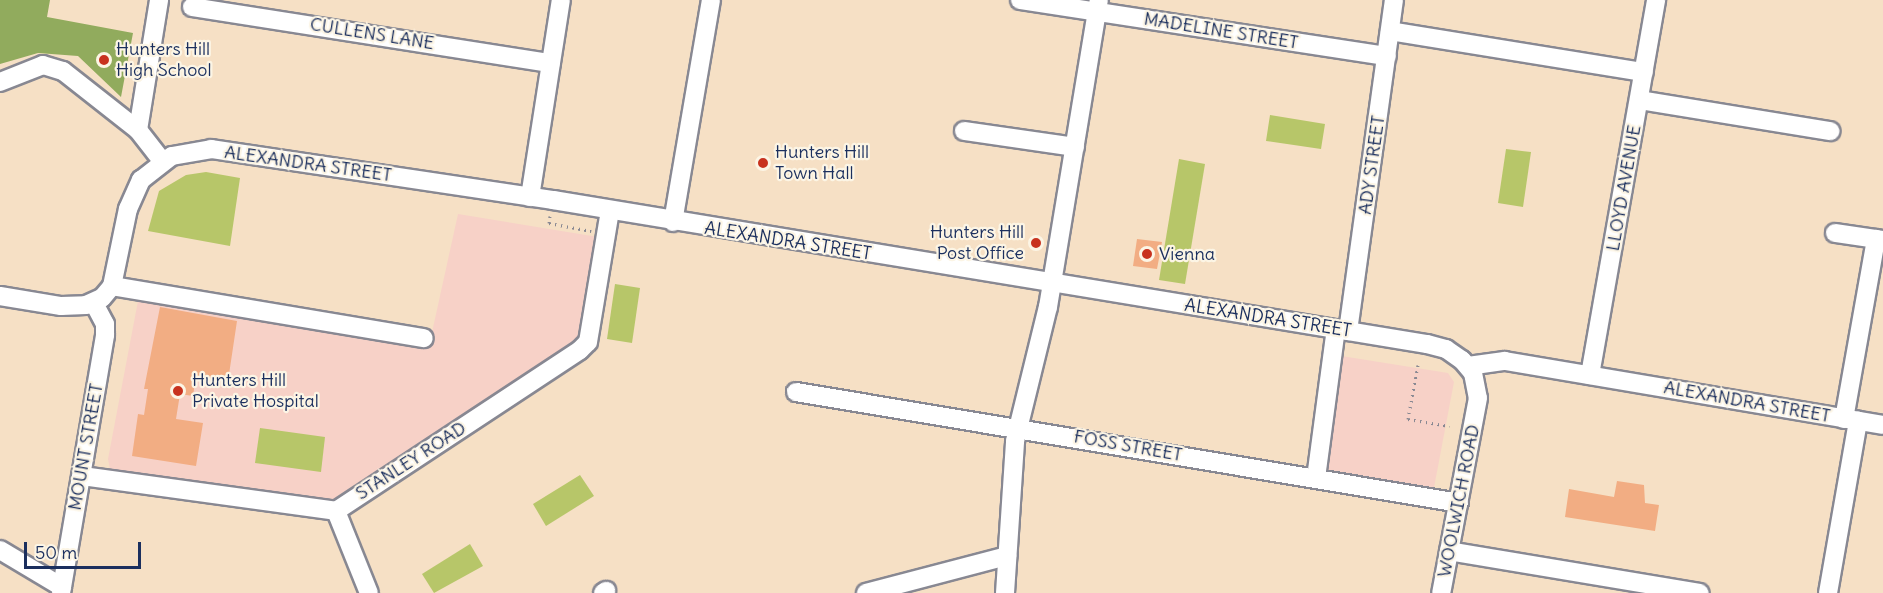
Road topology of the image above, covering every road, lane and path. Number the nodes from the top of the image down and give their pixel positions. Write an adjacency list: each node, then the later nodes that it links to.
1 (159, 0): 15 (street)
2 (561, 0): 11 (street)
3 (711, 0): 23 (street)
4 (1020, 0): 7 (street, MADELINE STREET)
5 (1394, 0): 9 (street, ADY STREET)
6 (1656, 0): 12 (street, LLOYD AVENUE)
7 (1098, 6): 10 (street, MADELINE STREET); 18 (street)
8 (192, 7): 11 (street, CULLENS LANE)
9 (1390, 31): 10 (street, ADY STREET); 12 (street)
10 (1387, 56): 31 (street, ADY STREET)
11 (551, 63): 20 (street)
12 (1644, 72): 14 (street, LLOYD AVENUE)
13 (0, 82): 15 (street)
14 (1640, 100): 17 (street); 35 (street, LLOYD AVENUE)
15 (138, 130): 19 (street)
16 (964, 131): 18 (street)
17 (1830, 131)
18 (1075, 147): 27 (street)
19 (162, 161): 20 (street, ALEXANDRA STREET); 28 (street, ALEXANDRA STREET)
20 (530, 197): 21 (street, ALEXANDRA STREET)
21 (610, 211): 23 (street, ALEXANDRA STREET); 44 (street, STANLEY ROAD)
22 (551, 213): 24 (path)
23 (673, 222): 27 (street, ALEXANDRA STREET)
24 (596, 232)
25 (1835, 233): 26 (street)
26 (1880, 240): 37 (street)
27 (1052, 285): 31 (street, ALEXANDRA STREET); 40 (street)
28 (112, 286): 30 (street); 32 (street)
29 (0, 296): 30 (street)
30 (94, 303): 41 (street, MOUNT STREET)
31 (1342, 330): 34 (street, ALEXANDRA STREET); 42 (street, ADY STREET)
32 (424, 338)
33 (1418, 365): 38 (path)
34 (1468, 366): 35 (street, ALEXANDRA STREET); 43 (street, WOOLWICH ROAD)
35 (1590, 375): 37 (street, ALEXANDRA STREET)
36 (796, 392): 40 (street, FOSS STREET)
37 (1851, 420): 39 (street, ALEXANDRA STREET); 54 (street)
38 (1449, 426)
39 (1883, 426)
40 (1018, 428): 42 (street, FOSS STREET); 47 (street)
41 (82, 476): 44 (street); 48 (street, MOUNT STREET)
42 (1316, 478): 43 (street, FOSS STREET)
43 (1459, 503): 46 (street, WOOLWICH ROAD)
44 (336, 511): 49 (street)
45 (0, 550): 48 (street)
46 (1449, 551): 52 (street, WOOLWICH ROAD); 53 (street)
47 (1006, 556): 50 (street); 51 (street)
48 (61, 590)
49 (369, 593)
50 (867, 593)
51 (1005, 593)
52 (1441, 593)
53 (1699, 593)
54 (1828, 593)

